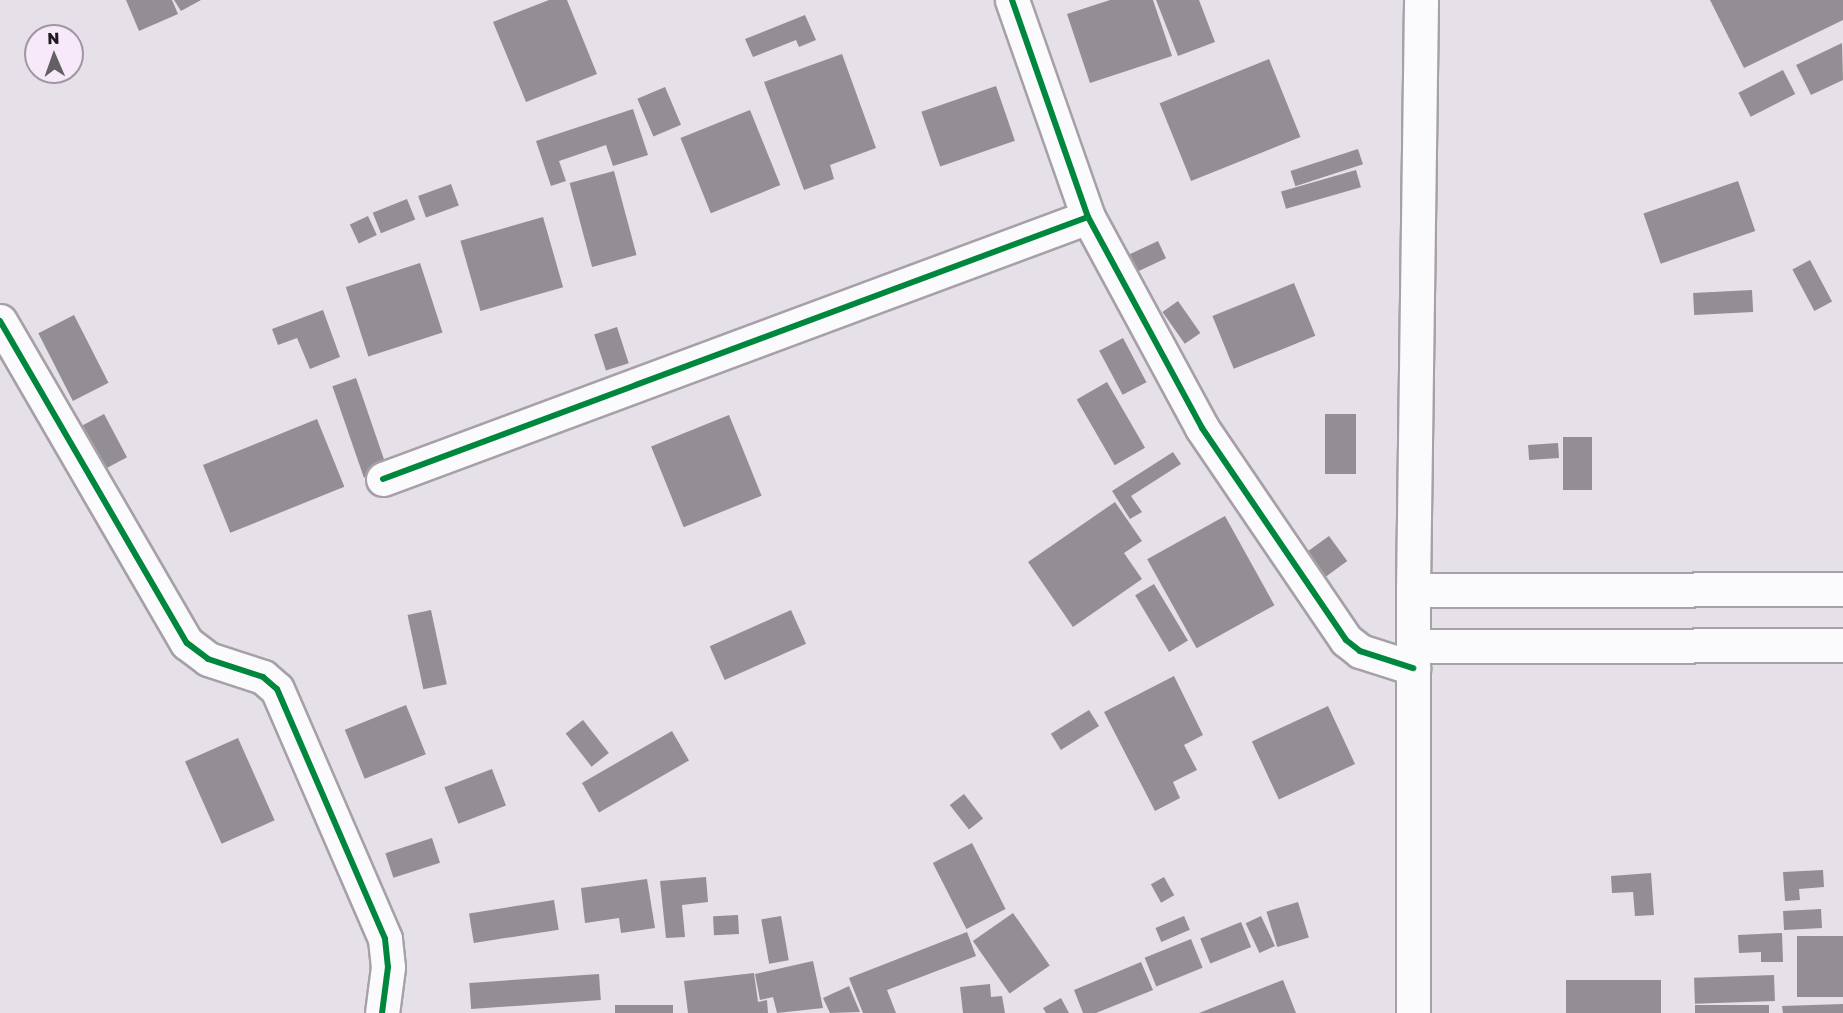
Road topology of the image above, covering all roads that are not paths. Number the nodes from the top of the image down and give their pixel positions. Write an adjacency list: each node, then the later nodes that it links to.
1 (1012, 0): 3 (street)
2 (1421, 0): 7 (street)
3 (1088, 217): 5 (street); 9 (street)
4 (0, 321): 10 (street)
5 (383, 479)
6 (1843, 589): 7 (street)
7 (1413, 590): 9 (street)
8 (1843, 645): 9 (street)
9 (1413, 657): 11 (street)
10 (382, 1013)
11 (1413, 1013)

